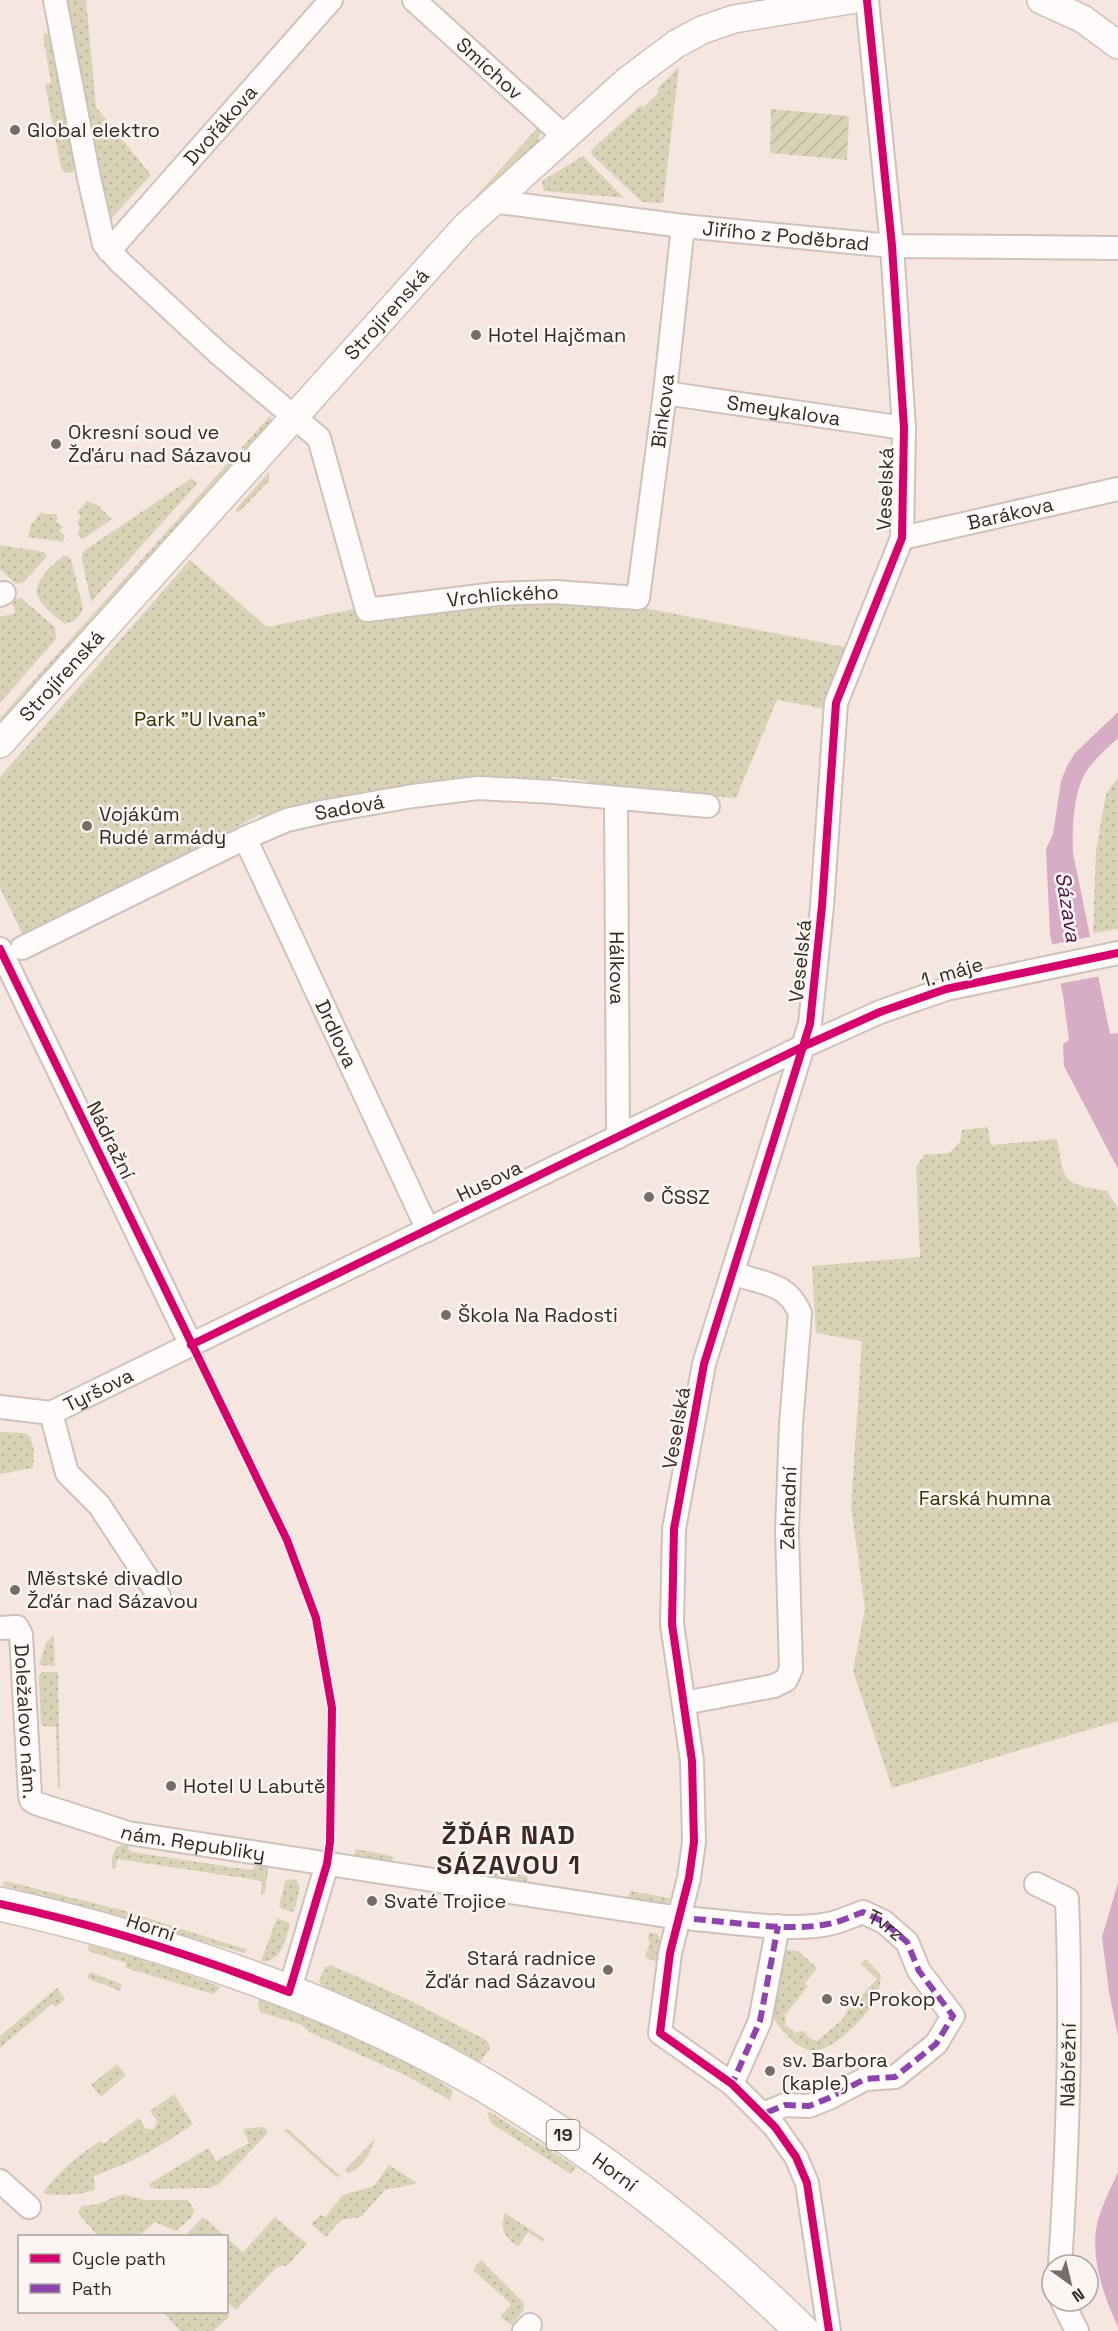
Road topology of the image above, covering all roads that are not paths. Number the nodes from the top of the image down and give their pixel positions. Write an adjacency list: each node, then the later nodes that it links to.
1 (56, 0): 13 (street)
2 (331, 0): 13 (street, Dvořákova)
3 (414, 0): 8 (street, Smíchov)
4 (850, 0): 8 (street, Strojírenská)
5 (867, 0): 11 (street, Veselská)
6 (1041, 0): 7 (street)
7 (1118, 45)
8 (564, 136): 9 (street, Strojírenská)
9 (491, 201): 10 (street, Jiřího z Poděbrad); 15 (street, Strojírenská)
10 (683, 226): 11 (street, Jiřího z Poděbrad); 14 (street, Binkova)
11 (892, 246): 12 (street, Jiřího z Poděbrad); 16 (street, Veselská)
12 (1118, 248)
13 (109, 251): 15 (street)
14 (665, 393): 16 (street, Smeykalova); 19 (street, Binkova)
15 (293, 417): 19 (street, Vrchlického); 20 (street, Strojírenská)
16 (903, 428): 18 (street, Veselská)
17 (1118, 489): 18 (street, Barákova)
18 (902, 538): 26 (street, Veselská)
19 (638, 598)
20 (0, 744)
21 (615, 798): 22 (street, Sadová); 23 (street, Sadová); 27 (street, Hálkova)
22 (708, 806)
23 (245, 837): 24 (street, Sadová); 28 (street, Drdlova)
24 (11, 949): 30 (street, Nádražní)
25 (1118, 952): 26 (street, 1. máje)
26 (802, 1047): 27 (street, Husova); 29 (street, Veselská)
27 (618, 1137): 28 (street, Husova)
28 (428, 1230): 30 (street, Husova)
29 (734, 1273): 35 (street, Veselská); 35 (street, Zahradní)
30 (191, 1345): 32 (street, Tyršova)
31 (0, 1407): 32 (street, Tyršova)
32 (51, 1413): 33 (street)
33 (159, 1596)
34 (0, 1628): 36 (street, Doležalovo nám.)
35 (684, 1703): 40 (street, Veselská)
36 (63, 1812): 37 (street, nám. Republiky)
37 (327, 1864): 40 (street, nám. Republiky); 42 (street)
38 (1036, 1884): 47 (street, Nábřežní)
39 (0, 1904): 42 (main road, Horní / 19)
40 (687, 1919): 41 (street, Tvrz); 43 (street, Veselská)
41 (778, 1926): 43 (street); 44 (street, Tvrz)
42 (289, 1992): 49 (main road, Horní / 19)
43 (732, 2084): 44 (street)
44 (763, 2114): 50 (street)
45 (0, 2181): 46 (street)
46 (29, 2207)
47 (1061, 2253)
48 (1068, 2313): 51 (street)
49 (802, 2331)
50 (829, 2331)
51 (1077, 2331)

